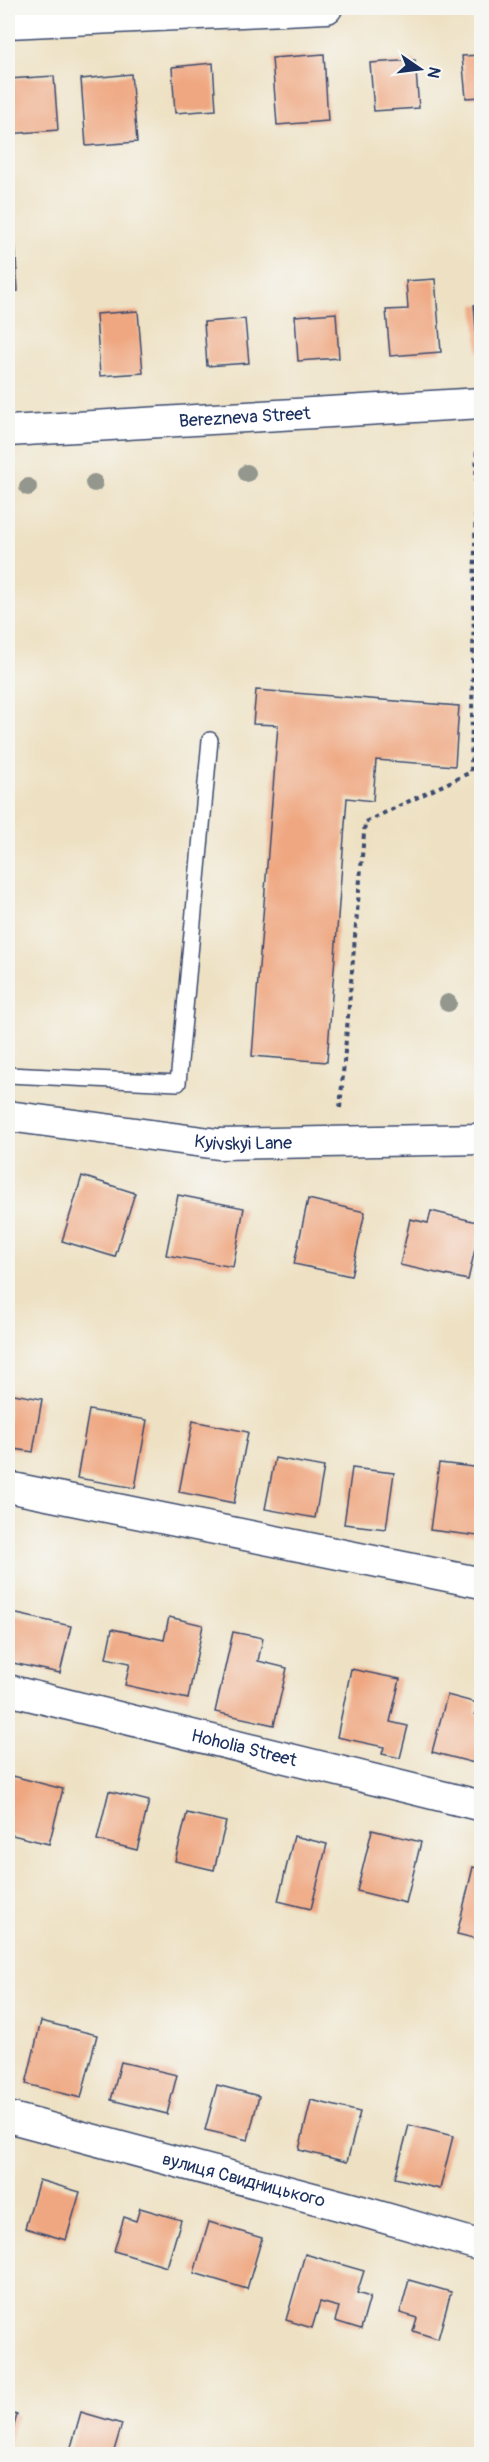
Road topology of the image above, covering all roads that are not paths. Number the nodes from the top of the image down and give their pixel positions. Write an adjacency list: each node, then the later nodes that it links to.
1 (327, 8): 2 (street)
2 (206, 11): 3 (street)
3 (8, 23)
4 (479, 403): 5 (street, Berezneva Street)
5 (8, 431)
6 (210, 740): 7 (lane)
7 (8, 1075)
8 (8, 1116): 9 (street, Kyivskyi Lane)
9 (482, 1139)
10 (8, 1487): 11 (street)
11 (482, 1582)
12 (8, 1690): 13 (street, Hoholia Street)
13 (482, 1806)
14 (8, 2117): 15 (street, вулиця Свидницького)
15 (482, 2246)

